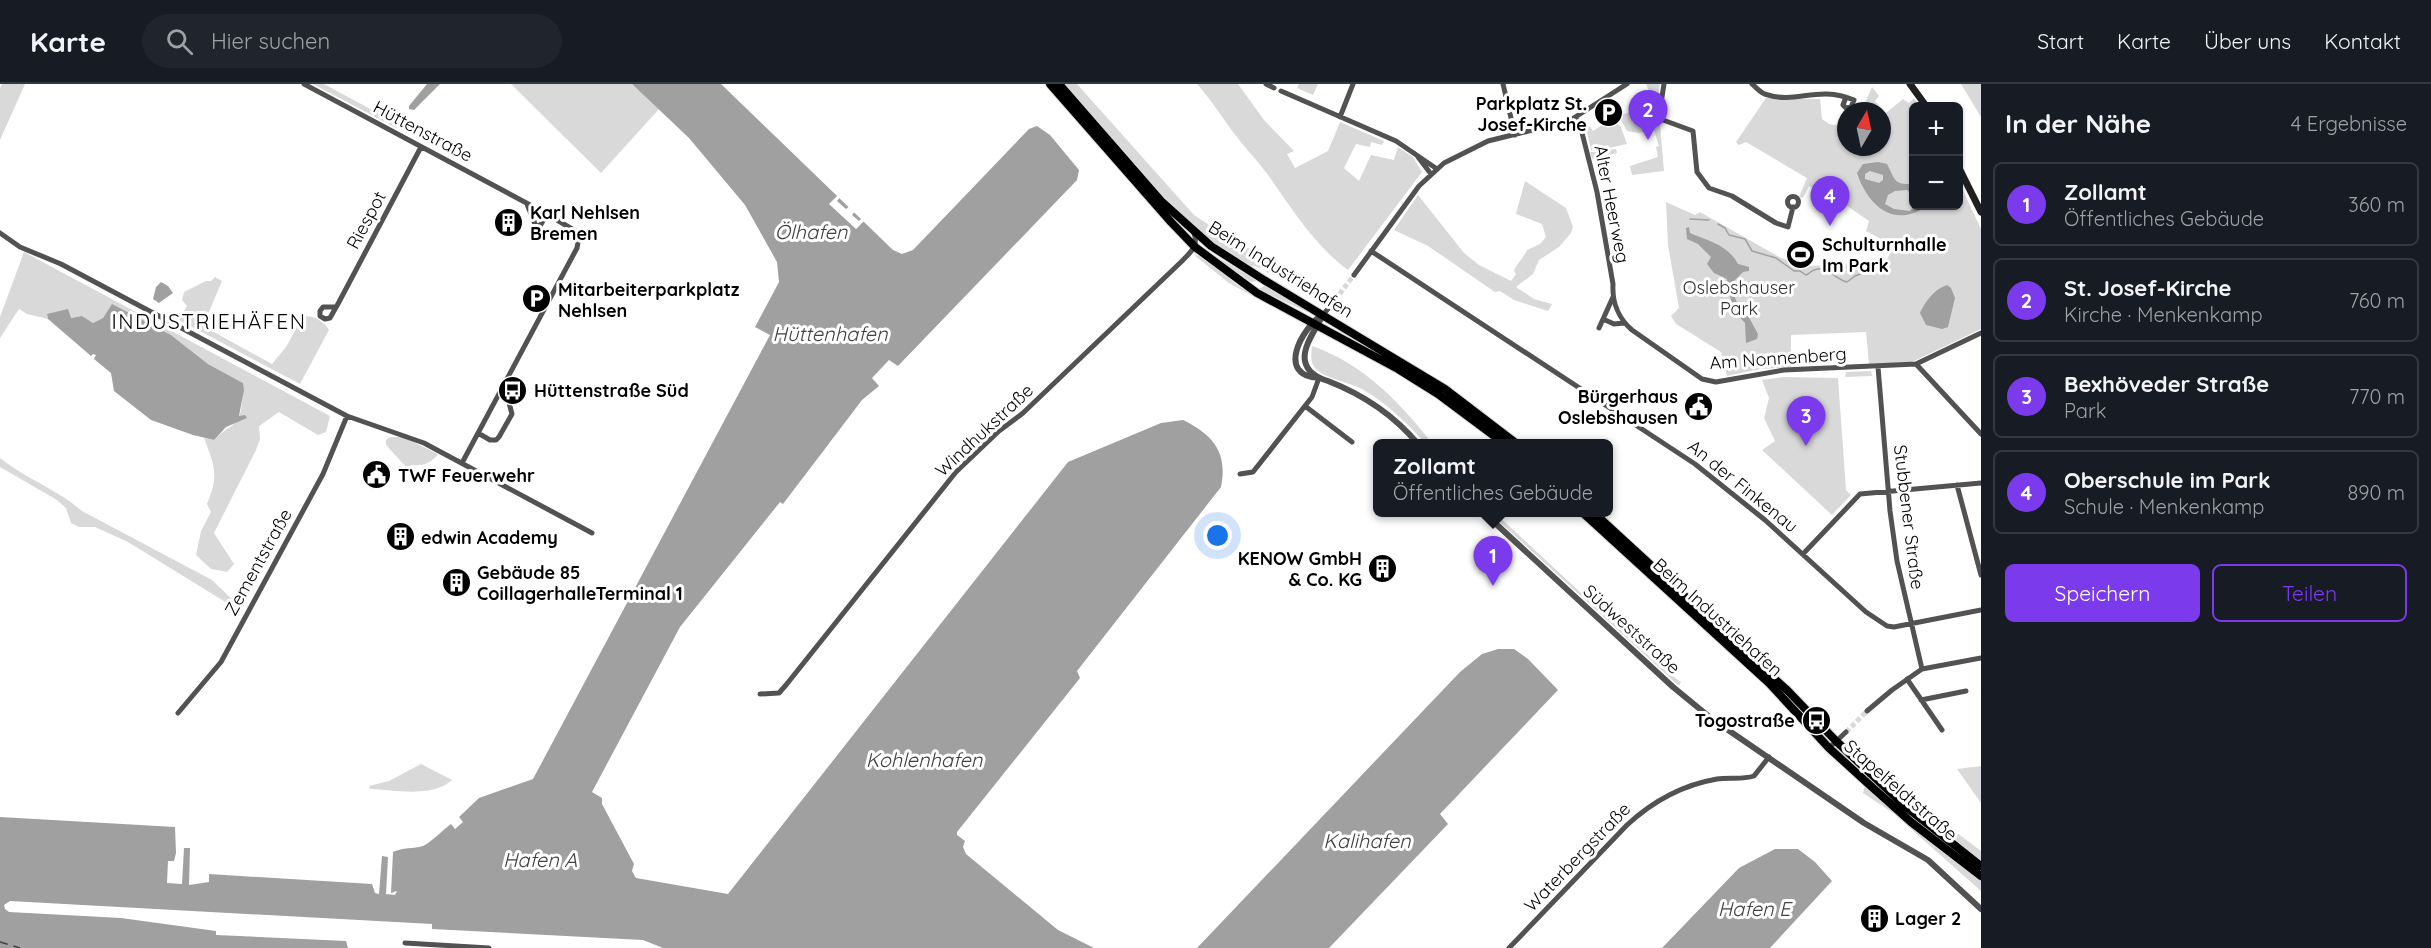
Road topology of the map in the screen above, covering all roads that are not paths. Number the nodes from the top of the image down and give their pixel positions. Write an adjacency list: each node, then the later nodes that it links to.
1 (304, 84): 19 (street, Hüttenstraße)
2 (1050, 84): 31 (main road, Beim Industriehafen)
3 (1059, 84): 28 (main road, Beim Industriehafen)
4 (1266, 84): 12 (street)
5 (1353, 84): 16 (street)
6 (1495, 84): 11 (street)
7 (1627, 84): 17 (street)
8 (1664, 84): 25 (street)
9 (1752, 84): 14 (street)
10 (1910, 84): 15 (main road)
11 (1503, 85): 18 (street)
12 (1274, 88)
13 (1281, 91): 16 (street)
14 (1846, 97)
15 (1923, 102)
16 (1340, 117): 20 (street)
17 (1576, 118): 18 (street); 36 (street, Alter Heerweg)
18 (1515, 135): 21 (street)
19 (421, 147): 24 (street, Hüttenstraße); 38 (street, Riespot)
20 (1417, 156): 21 (street); 22 (street)
21 (1437, 169): 22 (street)
22 (1431, 174): 32 (street)
23 (1963, 174): 26 (main road)
24 (527, 204): 27 (street, Hüttenstraße); 27 (street, Hüttenstraße)
25 (1793, 207)
26 (1981, 212)
27 (547, 214): 48 (street, Hüttenstraße)
28 (1194, 231): 30 (main road, Beim Industriehafen); 31 (street)
29 (0, 233): 50 (street)
30 (1211, 246): 31 (street); 34 (main road, Beim Industriehafen)
31 (1195, 247): 35 (main road, Beim Industriehafen); 74 (street, Windhukstraße)
32 (1371, 251): 33 (street); 66 (street, An der Finkenau)
33 (1354, 274)
34 (1264, 280): 35 (main road); 39 (main road, Beim Industriehafen)
35 (1247, 287): 42 (main road, Beim Industriehafen)
36 (1612, 297): 40 (street, Alter Heerweg); 41 (street, Alter Heerweg)
37 (1335, 300): 39 (street)
38 (336, 307)
39 (1323, 315): 42 (street); 55 (main road, Beim Industriehafen)
40 (1603, 320): 41 (street); 43 (street, Alter Heerweg)
41 (1624, 323): 46 (street, Am Nonnenberg)
42 (1314, 324): 47 (street); 54 (main road, Beim Industriehafen)
43 (1599, 328)
44 (1981, 333): 45 (street, Am Nonnenberg)
45 (1916, 364): 46 (street, Am Nonnenberg); 52 (street)
46 (1878, 367): 61 (street, Stubbener Straße)
47 (1319, 378): 49 (street); 53 (street)
48 (504, 384): 51 (street, Hüttenstraße); 51 (street)
49 (1305, 406): 56 (street); 58 (street)
50 (347, 416): 57 (street); 77 (street, Zementstraße)
51 (478, 433): 57 (street, Hüttenstraße)
52 (1981, 434)
53 (1414, 439)
54 (1497, 439)
55 (1510, 439)
56 (1352, 442)
57 (462, 464): 65 (street)
58 (1240, 474)
59 (1981, 483): 60 (street)
60 (1957, 485): 61 (street); 67 (street)
61 (1888, 490): 66 (street); 69 (street, Stubbener Straße)
62 (1487, 517): 82 (street, Südweststraße)
63 (1586, 517): 81 (main road, Beim Industriehafen)
64 (1597, 517): 80 (main road, Beim Industriehafen)
65 (592, 533)
66 (1803, 554): 69 (street, An der Finkenau)
67 (1981, 575)
68 (1981, 610): 69 (street, An der Finkenau)
69 (1910, 623): 71 (street, Stubbener Straße)
70 (1981, 658): 71 (street)
71 (1922, 669): 72 (street)
72 (1907, 679): 75 (street); 76 (street)
73 (1966, 691): 75 (street)
74 (760, 694)
75 (1921, 700): 78 (street)
76 (1867, 711)
77 (178, 713)
78 (1942, 730)
79 (1846, 732): 80 (street)
80 (1836, 741): 81 (street); 83 (main road, Stapelfeldtstraße)
81 (1829, 748): 84 (main road, Stapelfeldtstraße)
82 (1769, 757): 85 (street, Südweststraße); 88 (street, Waterbergstraße)
83 (1981, 866)
84 (1981, 876)
85 (1981, 909)
86 (405, 943): 87 (street)
87 (489, 948)
88 (1509, 948)

